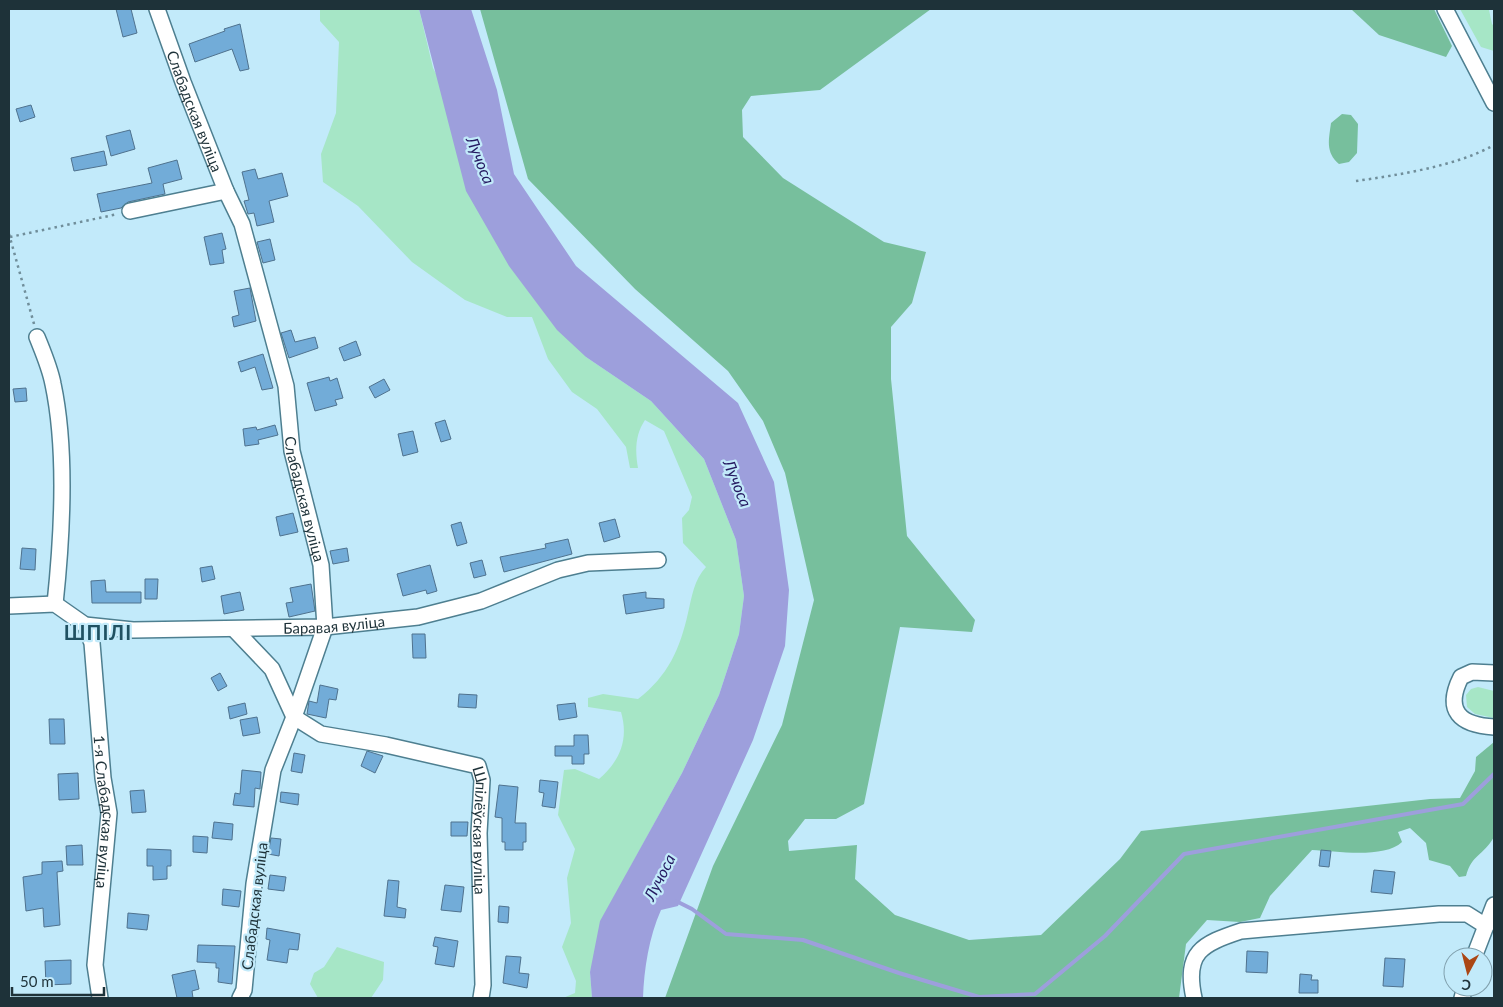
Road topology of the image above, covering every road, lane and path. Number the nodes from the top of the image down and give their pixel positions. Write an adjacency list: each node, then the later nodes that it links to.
1 (157, 9): 6 (street, Слабадская вуліца)
2 (1445, 9): 3 (street)
3 (1494, 103)
4 (1494, 145): 5 (path)
5 (1356, 182)
6 (226, 191): 7 (street); 14 (street, Слабадская вуліца)
7 (130, 211): 8 (path)
8 (9, 235): 9 (path)
9 (37, 337): 11 (street)
10 (658, 560): 14 (street, Баравая вуліца)
11 (55, 604): 12 (street); 13 (street, Баравая вуліца)
12 (9, 606)
13 (85, 625): 15 (street, Баравая вуліца); 22 (street, 1-я Слабадская вуліца)
14 (325, 627): 15 (street, Баравая вуліца); 17 (street, Слабадская вуліца)
15 (234, 629): 17 (street)
16 (1494, 673): 18 (street)
17 (294, 717): 23 (street, Слабадская вуліца); 24 (street, Шпілёўская вуліца)
18 (1494, 727)
19 (1494, 905): 20 (street)
20 (1486, 926): 21 (street); 25 (street)
21 (1478, 947)
22 (100, 998)
23 (240, 998)
24 (481, 998)
25 (1194, 998)

